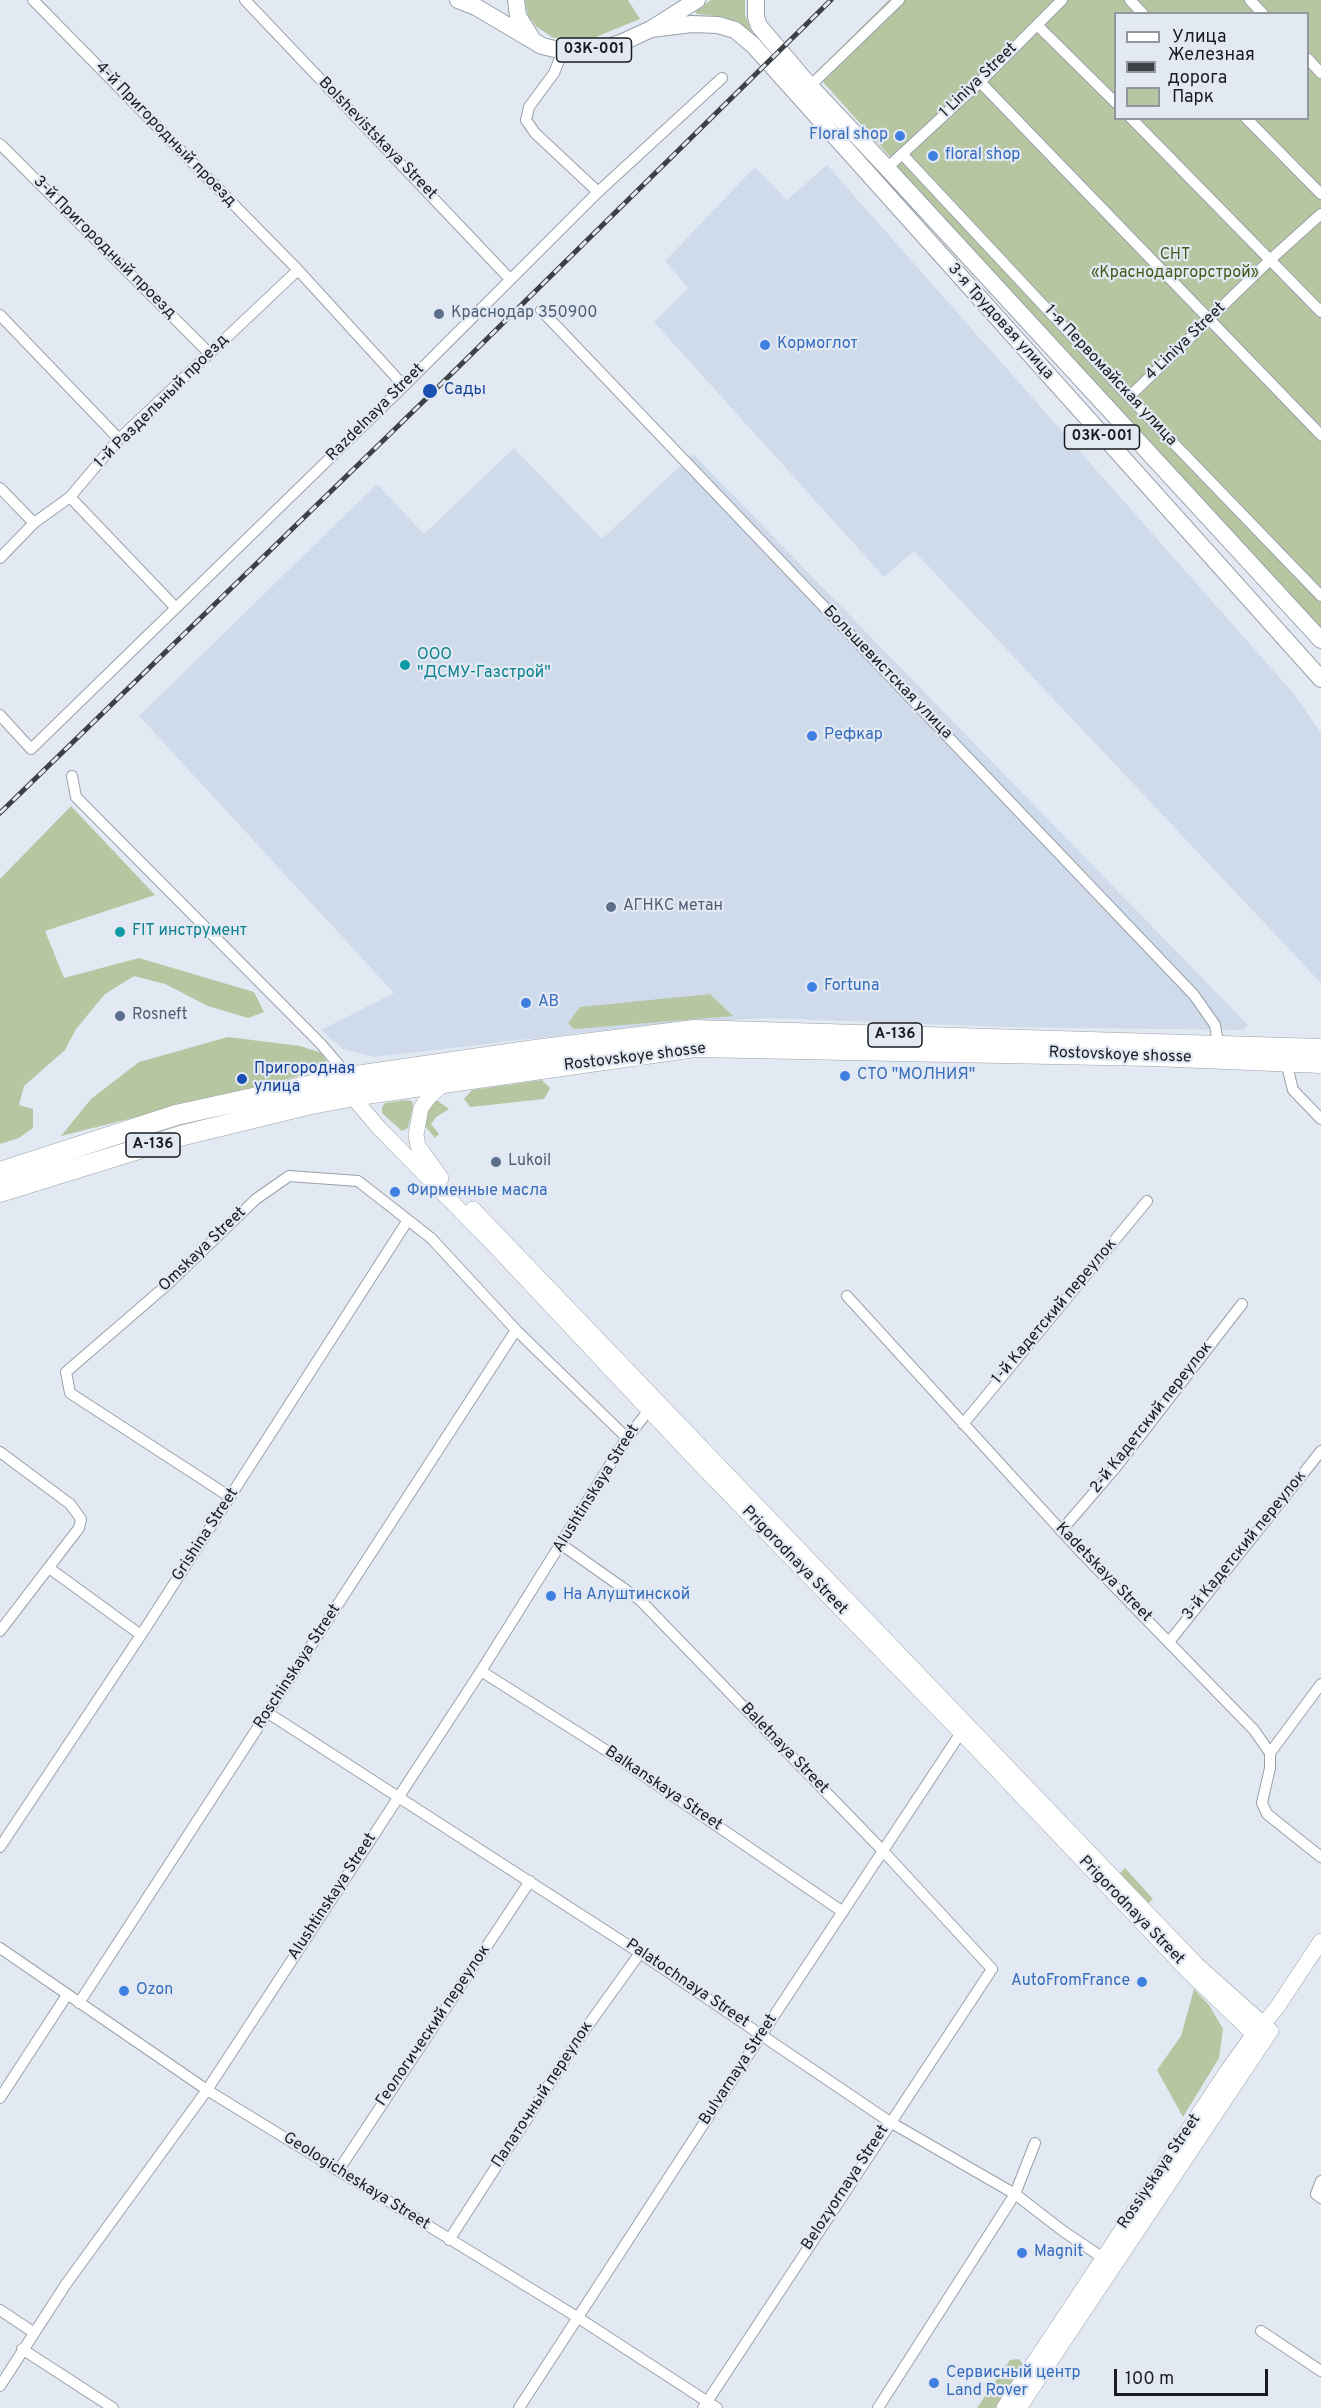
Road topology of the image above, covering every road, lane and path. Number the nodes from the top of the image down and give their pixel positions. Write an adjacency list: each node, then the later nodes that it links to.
1 (33, 0): 31 (street, 4-й Пригородный проезд)
2 (245, 0): 32 (street, Bolshevistskaya Street)
3 (458, 0): 15 (main road)
4 (516, 0): 15 (main road, 03К-001)
5 (697, 0): 14 (main road, 03К-001)
6 (756, 0): 20 (main road, 1-я Первомайская улица / 03К-001)
7 (899, 0): 20 (street)
8 (1062, 0): 13 (street, 1 Liniya Street)
9 (1130, 0): 11 (street)
10 (1250, 0): 12 (street)
11 (1141, 12)
12 (1261, 12)
13 (1037, 25): 21 (street, 1 Liniya Street); 22 (street)
14 (651, 29): 16 (main road, 03К-001); 49 (main road, 3-я Трудовая улица / 03К-001)
15 (535, 42): 16 (main road, 03К-001)
16 (563, 51): 27 (street)
17 (1309, 60): 18 (street)
18 (1321, 73)
19 (722, 78): 27 (street, Razdelnaya Street)
20 (814, 82): 26 (main road, 1-я Первомайская улица / 03К-001)
21 (980, 82): 26 (street, 1 Liniya Street); 36 (street)
22 (1114, 101)
23 (1133, 120): 30 (street)
24 (1248, 120): 28 (street)
25 (0, 144): 37 (street, 3-й Пригородный проезд)
26 (894, 161): 39 (street, 1-я Первомайская улица); 48 (main road, 3-я Трудовая улица / 03К-001)
27 (598, 192): 32 (street, Razdelnaya Street)
28 (1321, 194)
29 (1321, 214): 30 (street, 4 Liniya Street)
30 (1271, 259): 34 (street); 36 (street, 4 Liniya Street)
31 (298, 270): 37 (street, 1-й Раздельный проезд); 38 (street, 4-й Пригородный проезд)
32 (509, 279): 38 (street, Razdelnaya Street)
33 (541, 310): 53 (street, Большевистская улица)
34 (1321, 312)
35 (0, 315): 41 (street)
36 (1211, 319): 39 (street, 4 Liniya Street); 40 (street)
37 (209, 353): 41 (street, 1-й Раздельный проезд)
38 (404, 386): 47 (street, Razdelnaya Street)
39 (1129, 397): 46 (street, 1-я Первомайская улица)
40 (1321, 435)
41 (119, 440): 43 (street, 1-й Раздельный проезд)
42 (0, 488): 44 (street)
43 (70, 497): 44 (street, 1-й Раздельный проезд); 47 (street)
44 (34, 523): 45 (street, 1-й Раздельный проезд)
45 (0, 558)
46 (1321, 596)
47 (176, 608): 50 (street, Razdelnaya Street)
48 (1321, 640)
49 (1321, 679)
50 (0, 715)
51 (72, 776): 56 (street, Prigorodnaya Street)
52 (1321, 1049): 53 (highway, Rostovskoye shosse / А-136)
53 (1219, 1052): 54 (highway, Rostovskoye shosse / А-136); 56 (highway, Rostovskoye shosse / А-136); 57 (highway, Rostovskoye shosse / А-136)
54 (1286, 1062): 55 (highway, Rostovskoye shosse / А-136); 59 (street)
55 (1321, 1063)
56 (344, 1075): 58 (street, Prigorodnaya Street); 60 (highway, Rostovskoye shosse / А-136)
57 (444, 1083): 58 (highway, Rostovskoye shosse / А-136); 61 (street)
58 (355, 1096): 61 (street, Prigorodnaya Street); 62 (highway, Rostovskoye shosse / А-136); 68 (street, Prigorodnaya Street)
59 (1321, 1119)
60 (0, 1172)
61 (441, 1178): 68 (street, Prigorodnaya Street)
62 (0, 1192)
63 (1147, 1201): 69 (street, 1-й Кадетский переулок)
64 (408, 1220): 67 (street); 73 (street, Grishina Street); 73 (street, Omskaya Street)
65 (847, 1296): 69 (street, Kadetskaya Street)
66 (1242, 1304): 74 (street, 2-й Кадетский переулок)
67 (516, 1330): 70 (street); 82 (street, Roschinskaya Street)
68 (652, 1405): 70 (street, Alushtinskaya Street); 83 (street, Prigorodnaya Street)
69 (963, 1424): 74 (street, Kadetskaya Street)
70 (627, 1438): 75 (street, Alushtinskaya Street)
71 (1321, 1450): 79 (street, 3-й Кадетский переулок)
72 (0, 1452): 76 (street)
73 (230, 1497): 78 (street, Grishina Street)
74 (1061, 1531): 79 (street, Kadetskaya Street)
75 (562, 1545): 80 (street, Alushtinskaya Street); 87 (street, Baletnaya Street)
76 (49, 1568): 77 (street); 78 (street)
77 (2, 1626)
78 (141, 1635): 86 (street, Grishina Street)
79 (1169, 1641): 84 (street, Kadetskaya Street)
80 (481, 1671): 85 (street, Alushtinskaya Street); 90 (street, Balkanskaya Street)
81 (1321, 1684): 84 (street)
82 (268, 1713): 85 (street, Palatochnaya Street); 97 (street, Roschinskaya Street)
83 (964, 1728): 87 (street, Bulvarnaya Street); 98 (street, Prigorodnaya Street)
84 (1270, 1753): 88 (street)
85 (398, 1796): 89 (street, Palatochnaya Street); 100 (street, Alushtinskaya Street)
86 (0, 1847)
87 (884, 1852): 90 (street, Bulvarnaya Street); 95 (street, Baletnaya Street)
88 (1321, 1857)
89 (530, 1881): 93 (street, Palatochnaya Street); 104 (street, Геологический переулок)
90 (843, 1912): 99 (street, Bulvarnaya Street)
91 (1321, 1941): 98 (street, Rossiyskaya Street)
92 (0, 1948): 96 (street, Geologicheskaya Street)
93 (640, 1953): 99 (street, Palatochnaya Street); 108 (street, Палаточный переулок)
94 (1321, 1955): 98 (street, Rossiyskaya Street)
95 (992, 1969): 102 (street, Belozyornaya Street)
96 (67, 1995): 97 (street, Geologicheskaya Street); 101 (street)
97 (79, 2003): 100 (street, Geologicheskaya Street)
98 (1262, 2033): 109 (street, Rossiyskaya Street)
99 (762, 2034): 102 (street, Palatochnaya Street); 111 (street, Bulvarnaya Street)
100 (207, 2090): 104 (street, Geologicheskaya Street); 113 (street, Alushtinskaya Street)
101 (0, 2098)
102 (890, 2122): 106 (street, Palatochnaya Street); 117 (street, Belozyornaya Street)
103 (1035, 2143): 106 (street)
104 (338, 2171): 108 (street, Geologicheskaya Street)
105 (1321, 2181): 107 (street)
106 (1015, 2194): 109 (street, Palatochnaya Street); 121 (street)
107 (1318, 2196)
108 (449, 2240): 111 (street, Geologicheskaya Street)
109 (1109, 2262): 122 (street, Rossiyskaya Street); 123 (street, Rossiyskaya Street)
110 (0, 2310): 113 (street)
111 (577, 2318): 117 (street, Geologicheskaya Street); 119 (street, Bulvarnaya Street)
112 (1261, 2331): 115 (street)
113 (33, 2332): 114 (street, Alushtinskaya Street)
114 (22, 2349): 116 (street, Alushtinskaya Street); 118 (street)
115 (1321, 2371)
116 (0, 2386)
117 (705, 2405): 120 (street, Geologicheskaya Street)
118 (113, 2408)
119 (519, 2408)
120 (717, 2408)
121 (878, 2408)
122 (1004, 2408)
123 (1019, 2408)

